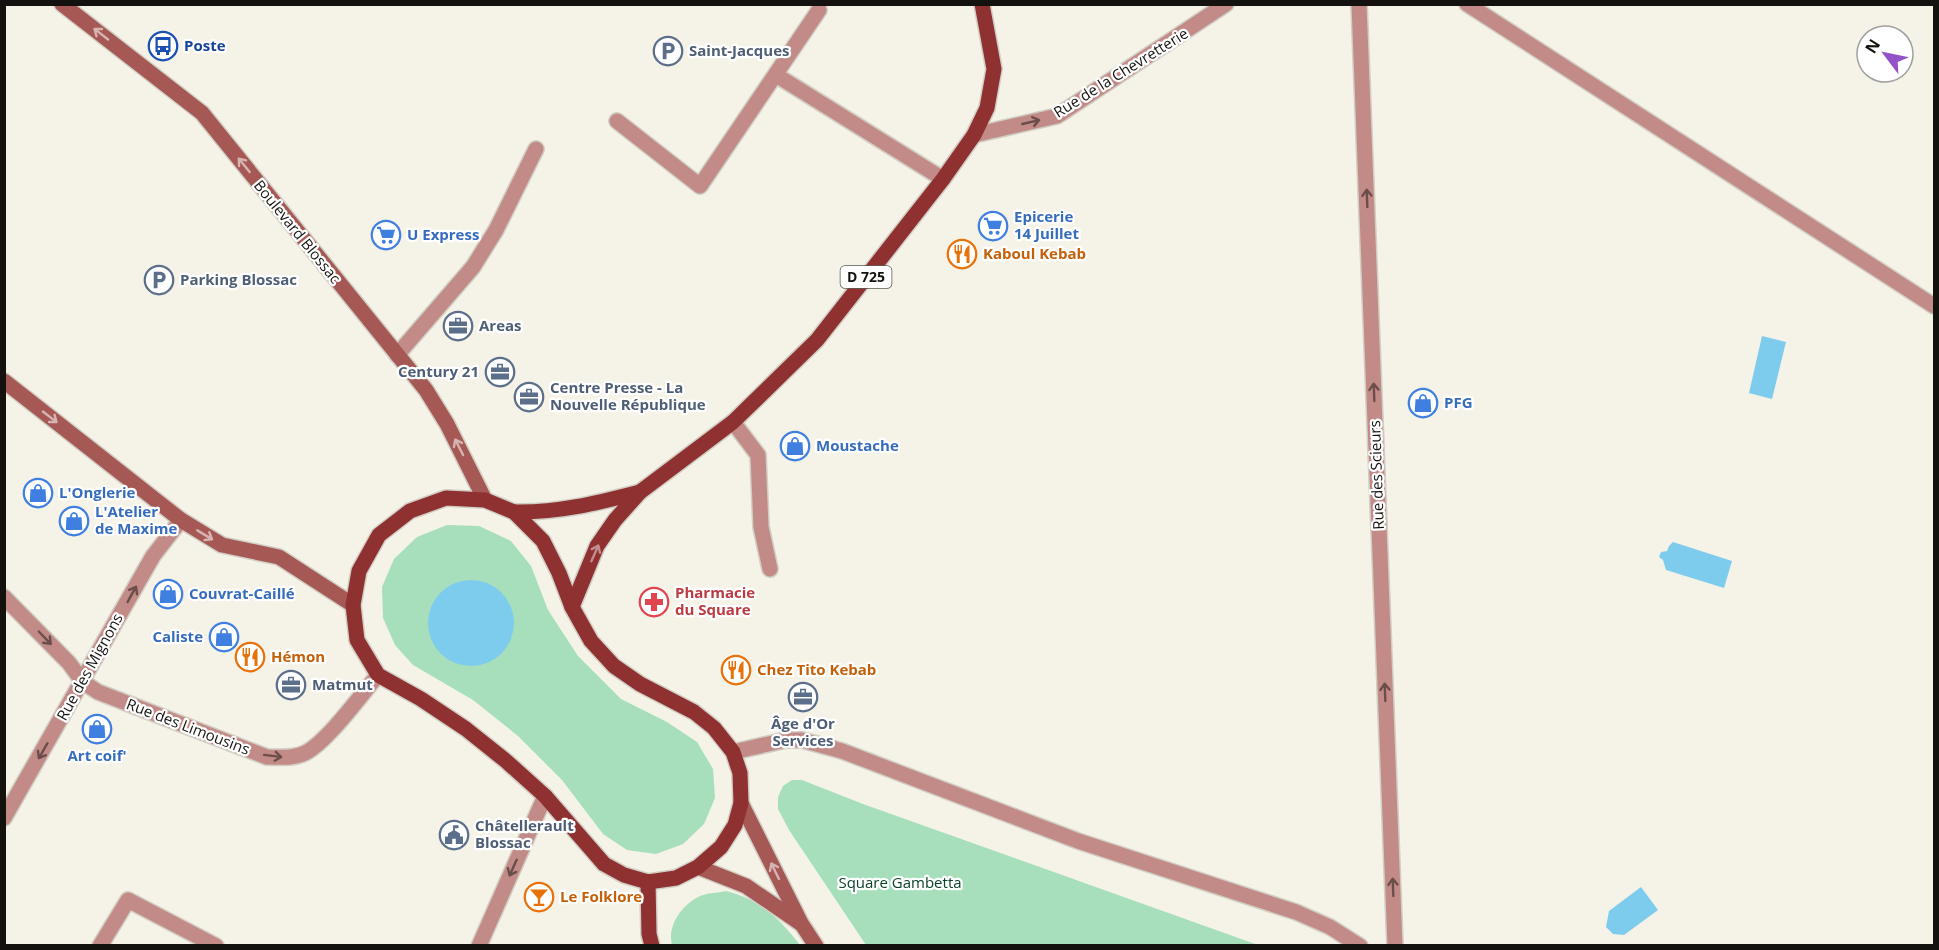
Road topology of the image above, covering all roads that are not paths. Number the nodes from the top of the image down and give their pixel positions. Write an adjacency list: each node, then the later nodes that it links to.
1 (62, 4): 13 (main road, Boulevard Blossac, one-way to 1)
2 (982, 4): 9 (main road, D 725)
3 (1226, 4): 9 (street, Rue de la Chevretterie, one-way to 3)
4 (1359, 4): 39 (street, Rue des Scieurs, one-way to 4)
5 (1467, 4): 12 (street)
6 (819, 10): 7 (street)
7 (776, 75): 8 (street); 11 (street)
8 (617, 121)
9 (974, 135): 11 (main road, D 725)
10 (536, 149): 13 (street)
11 (943, 179): 15 (main road, D 725)
12 (1935, 306)
13 (397, 355): 17 (main road, Boulevard Blossac, one-way to 13)
14 (4, 381): 19 (main road, one-way to 19)
15 (734, 422): 16 (main road, D 725); 20 (street)
16 (640, 492): 18 (main road, D 725); 23 (main road, D 725, one-way to 16)
17 (485, 500): 18 (main road); 22 (main road)
18 (514, 512): 23 (main road)
19 (181, 520): 22 (main road, one-way to 22); 25 (street, Rue des Mignons, one-way to 19)
20 (770, 569)
21 (4, 597): 25 (street, Rue des Limousins, one-way to 25)
22 (353, 605): 24 (main road)
23 (572, 607): 26 (main road)
24 (378, 675): 25 (street, Rue des Limousins, one-way to 24); 27 (main road)
25 (83, 682): 29 (street, Rue des Mignons, one-way to 29)
26 (733, 752): 28 (main road); 38 (street)
27 (545, 796): 31 (main road); 35 (street, one-way to 35)
28 (741, 803): 30 (main road); 32 (main road, one-way to 28)
29 (4, 818)
30 (698, 867): 31 (main road); 32 (main road)
31 (648, 882): 36 (main road)
32 (801, 923): 37 (main road)
33 (100, 945): 34 (street)
34 (216, 945)
35 (479, 945)
36 (652, 945)
37 (816, 945)
38 (1360, 945)
39 (1395, 945)

